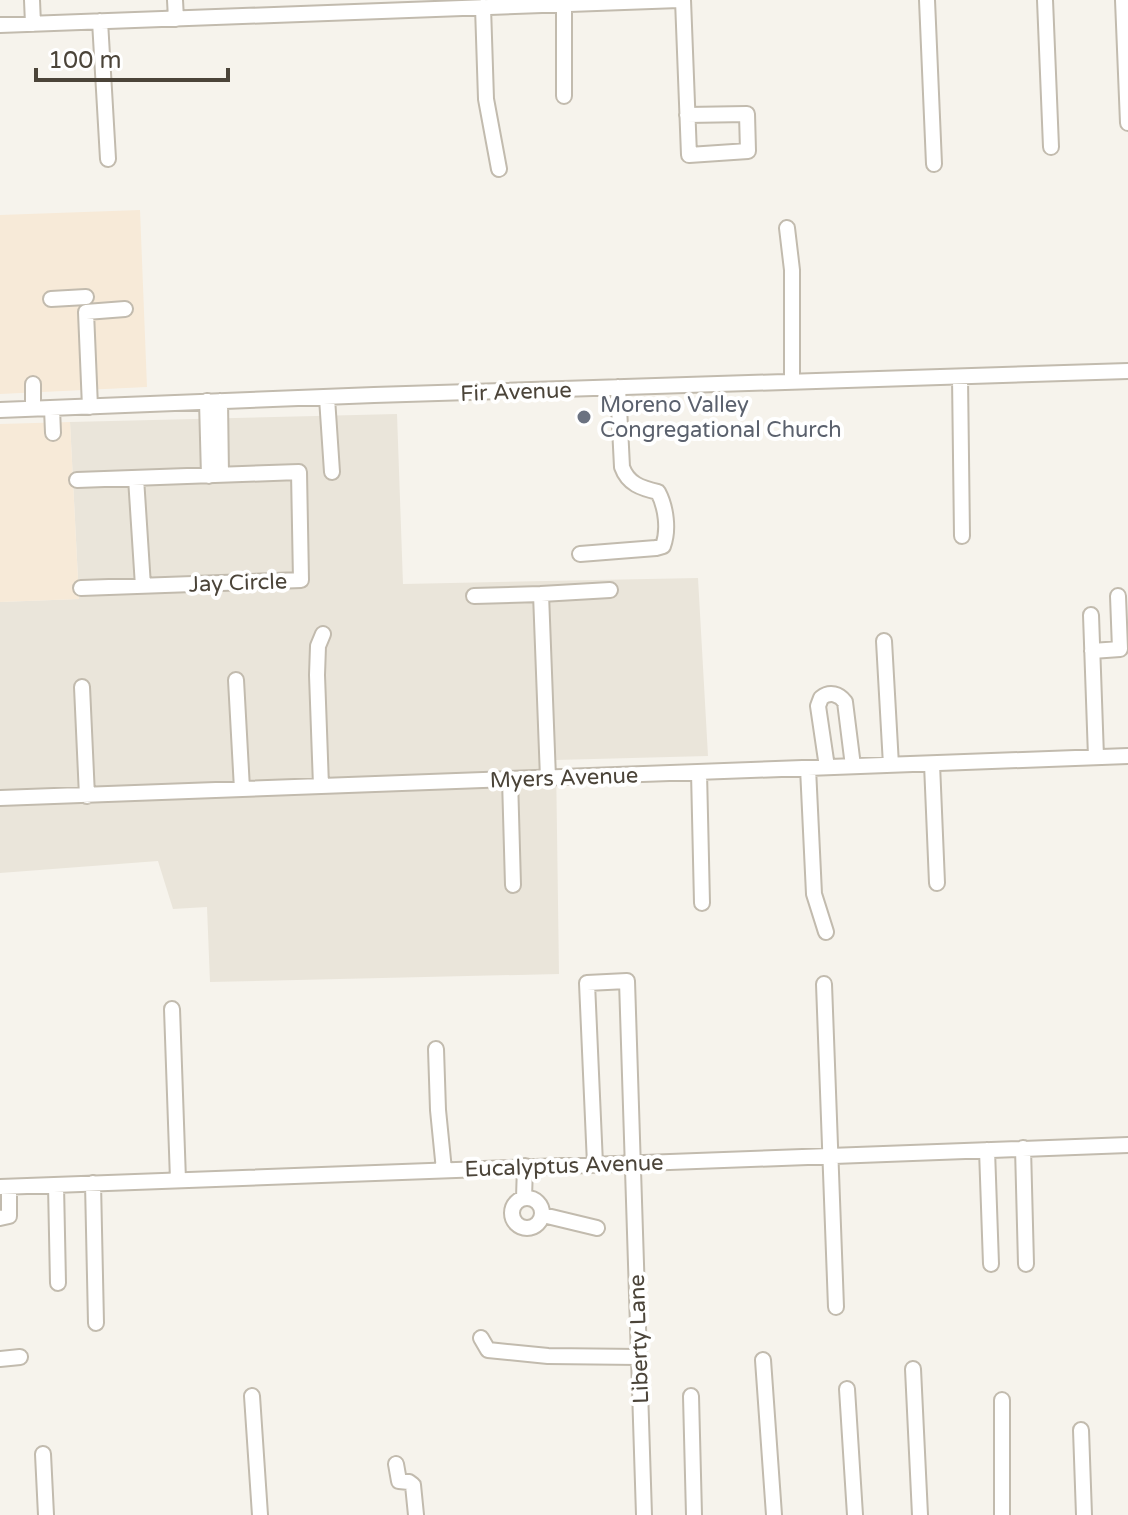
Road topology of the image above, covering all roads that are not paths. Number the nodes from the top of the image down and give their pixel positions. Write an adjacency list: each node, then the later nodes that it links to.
1 (32, 0): 15 (street)
2 (175, 0): 13 (street)
3 (681, 0): 7 (street); 18 (street)
4 (927, 0): 22 (street)
5 (1045, 0): 20 (street)
6 (1123, 0): 19 (street)
7 (637, 1): 8 (street)
8 (592, 2): 11 (street)
9 (528, 3): 11 (street); 12 (street)
10 (446, 4): 12 (street); 13 (street)
11 (564, 4): 17 (street)
12 (483, 7): 23 (street)
13 (176, 19): 14 (street)
14 (100, 21): 15 (street); 21 (street)
15 (33, 24): 16 (street)
16 (0, 25)
17 (564, 96)
18 (687, 115): 18 (street)
19 (1128, 123)
20 (1051, 147)
21 (108, 159)
22 (934, 164)
23 (499, 169)
24 (787, 228): 30 (street)
25 (86, 297): 26 (street)
26 (51, 299)
27 (125, 309): 35 (street)
28 (1128, 371): 29 (street, Fir Avenue)
29 (960, 377): 30 (street, Fir Avenue); 44 (street)
30 (792, 382): 32 (street, Fir Avenue)
31 (33, 384): 37 (street)
32 (618, 387): 33 (street, Fir Avenue); 45 (street)
33 (327, 398): 34 (street, Fir Avenue); 40 (street)
34 (214, 401): 35 (street, Fir Avenue); 41 (street)
35 (90, 407): 36 (street, Fir Avenue)
36 (52, 408): 37 (street, Fir Avenue); 39 (street)
37 (33, 409): 38 (street, Fir Avenue)
38 (0, 410)
39 (53, 433)
40 (332, 472)
41 (215, 476): 42 (street, Jay Circle); 46 (street, Jay Circle)
42 (136, 478): 43 (street, Jay Circle); 46 (street)
43 (77, 480)
44 (962, 536)
45 (580, 554)
46 (143, 586): 47 (street, Jay Circle)
47 (81, 588)
48 (610, 590): 49 (street)
49 (541, 594): 50 (street); 66 (street)
50 (474, 596)
51 (1118, 596): 55 (street)
52 (1091, 615): 55 (street)
53 (323, 634): 68 (street)
54 (884, 641): 61 (street)
55 (1092, 651): 59 (street)
56 (236, 680): 69 (street)
57 (82, 687): 70 (street)
58 (1128, 756): 59 (street, Myers Avenue)
59 (1096, 757): 60 (street, Myers Avenue)
60 (932, 764): 61 (street, Myers Avenue); 72 (street)
61 (891, 765): 62 (street, Myers Avenue)
62 (853, 766): 63 (street, Myers Avenue); 63 (street)
63 (827, 767): 64 (street, Myers Avenue)
64 (808, 768): 65 (street, Myers Avenue); 75 (street)
65 (699, 772): 66 (street, Myers Avenue); 74 (street)
66 (548, 778): 67 (street, Myers Avenue)
67 (510, 779): 68 (street, Myers Avenue); 73 (street)
68 (321, 786): 69 (street, Myers Avenue)
69 (242, 789): 70 (street, Myers Avenue)
70 (87, 796): 71 (street, Myers Avenue)
71 (0, 798)
72 (937, 883)
73 (513, 885)
74 (702, 903)
75 (826, 932)
76 (824, 984): 82 (street)
77 (172, 1009): 87 (street)
78 (436, 1049): 86 (street)
79 (1128, 1145): 80 (street, Eucalyptus Avenue)
80 (1023, 1148): 81 (street, Eucalyptus Avenue); 96 (street)
81 (987, 1150): 82 (street, Eucalyptus Avenue); 95 (street)
82 (831, 1155): 83 (street, Eucalyptus Avenue); 98 (street)
83 (632, 1162): 84 (street, Eucalyptus Avenue); 84 (street, Liberty Lane); 102 (street, Liberty Lane)
84 (595, 1164): 85 (street, Eucalyptus Avenue)
85 (525, 1166): 86 (street, Eucalyptus Avenue); 91 (street)
86 (444, 1170): 87 (street, Eucalyptus Avenue)
87 (178, 1180): 88 (street, Eucalyptus Avenue)
88 (93, 1183): 89 (street, Eucalyptus Avenue); 99 (street)
89 (56, 1185): 90 (street, Eucalyptus Avenue); 97 (street)
90 (5, 1187): 93 (street)
91 (524, 1198): 92 (street); 92 (street)
92 (543, 1215): 94 (street)
93 (0, 1218)
94 (597, 1228)
95 (991, 1264)
96 (1026, 1264)
97 (58, 1283)
98 (836, 1307)
99 (96, 1323)
100 (481, 1338): 102 (street)
101 (20, 1357): 103 (street)
102 (639, 1357): 116 (street, Liberty Lane)
103 (0, 1359)
104 (763, 1360): 118 (street)
105 (913, 1369): 120 (street)
106 (847, 1389): 119 (street)
107 (252, 1396): 114 (street)
108 (691, 1396): 117 (street)
109 (1002, 1400): 121 (street)
110 (1081, 1430): 122 (street)
111 (43, 1454): 113 (street)
112 (396, 1464): 115 (street)
113 (46, 1515)
114 (260, 1515)
115 (416, 1515)
116 (644, 1515)
117 (694, 1515)
118 (774, 1515)
119 (855, 1515)
120 (920, 1515)
121 (1002, 1515)
122 (1084, 1515)

